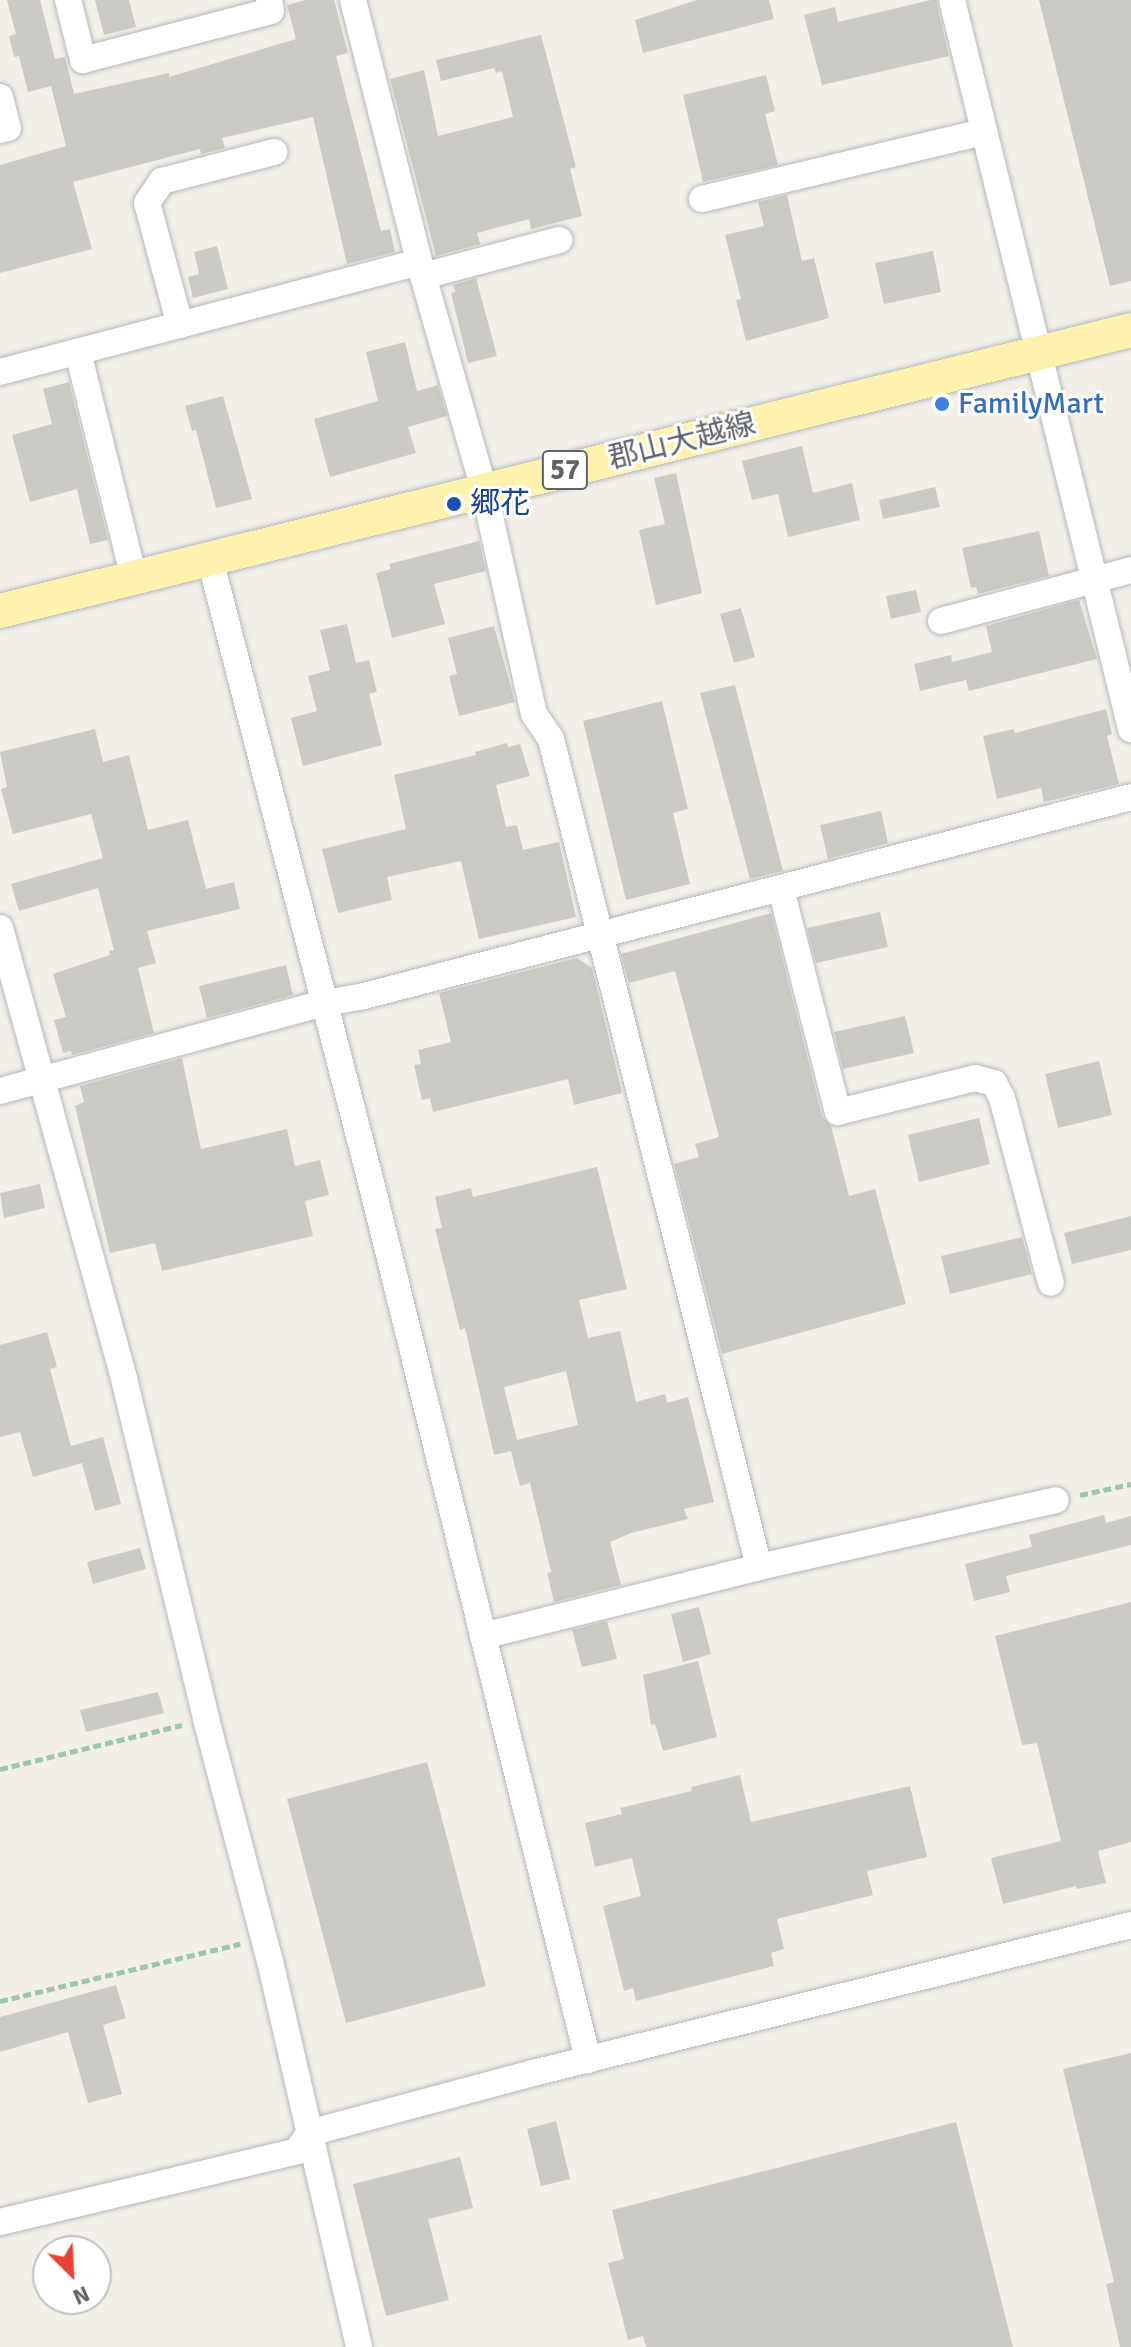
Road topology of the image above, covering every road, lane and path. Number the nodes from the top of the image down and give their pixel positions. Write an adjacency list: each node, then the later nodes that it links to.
1 (68, 0): 2 (street)
2 (269, 0)
3 (353, 0): 11 (street)
4 (952, 0): 7 (street)
5 (0, 97): 6 (street)
6 (0, 130)
7 (983, 132): 9 (street); 15 (street)
8 (274, 152): 12 (street)
9 (702, 199)
10 (559, 240): 11 (street)
11 (421, 269): 12 (street); 17 (street)
12 (180, 325): 14 (street)
13 (1131, 330): 15 (main road, 郡山大越線 / 57)
14 (78, 352): 16 (street); 20 (street)
15 (1039, 353): 17 (main road, 郡山大越線 / 57); 21 (street)
16 (0, 372)
17 (484, 489): 18 (main road, 郡山大越線 / 57); 28 (street)
18 (210, 559): 20 (main road, 郡山大越線 / 57); 29 (street)
19 (1131, 570): 21 (street)
20 (134, 578): 22 (main road, 郡山大越線 / 57)
21 (1094, 579): 23 (street); 24 (street)
22 (0, 611)
23 (941, 621)
24 (1131, 729)
25 (1131, 797): 26 (street)
26 (781, 889): 28 (street); 32 (street)
27 (0, 928): 30 (street)
28 (599, 936): 29 (street); 35 (street)
29 (325, 1003): 30 (street); 36 (street)
30 (40, 1082): 31 (street); 37 (street)
31 (0, 1091)
32 (1051, 1283)
33 (1131, 1484): 34 (path)
34 (1056, 1500): 35 (street)
35 (759, 1567): 36 (street)
36 (483, 1636): 42 (street)
37 (206, 1719): 38 (path); 40 (street)
38 (0, 1769)
39 (1131, 1925): 42 (street)
40 (264, 1938): 41 (path); 43 (street)
41 (0, 2001)
42 (588, 2060): 43 (street)
43 (309, 2133): 44 (street); 45 (street)
44 (0, 2222)
45 (359, 2347)

